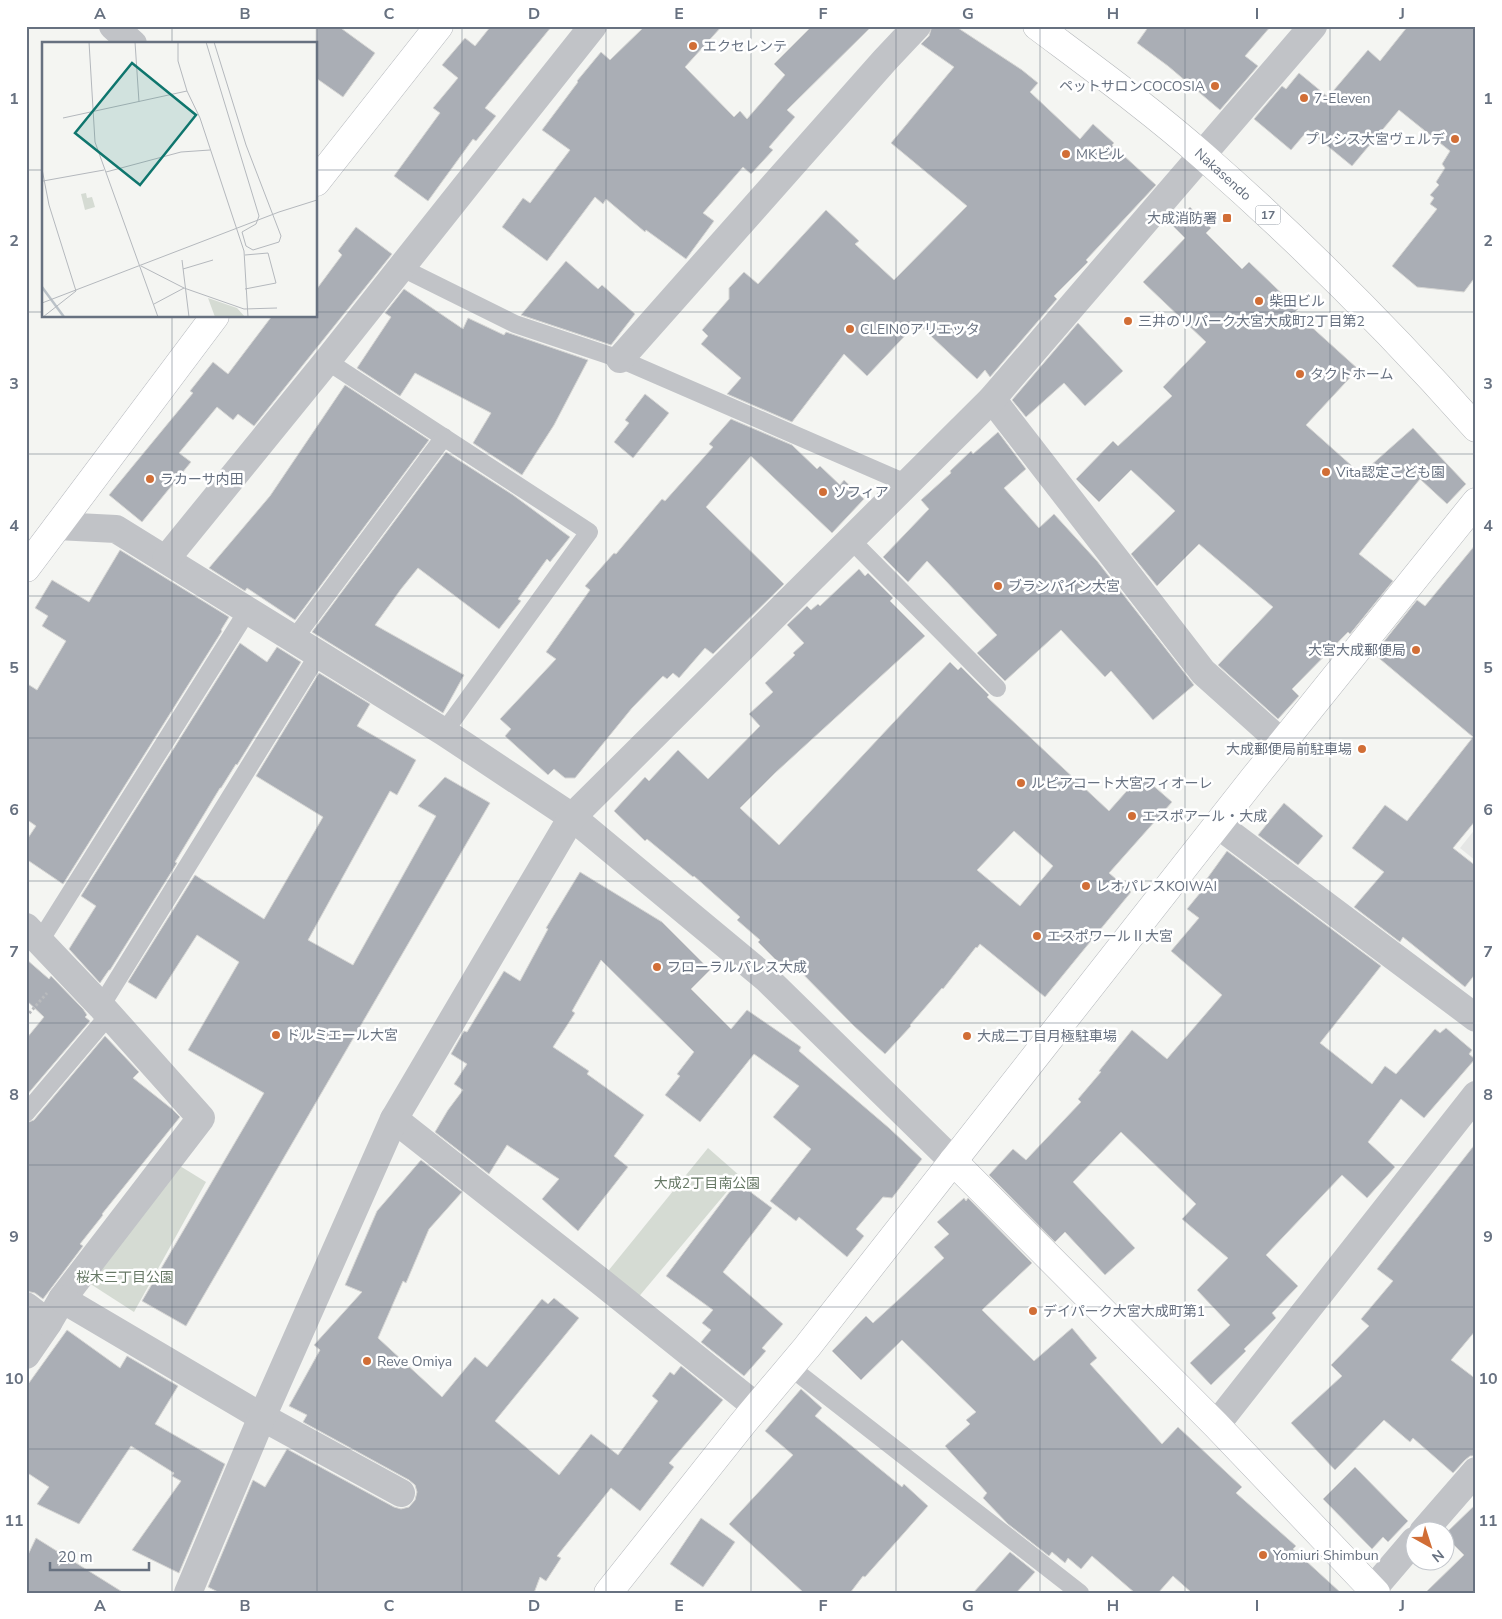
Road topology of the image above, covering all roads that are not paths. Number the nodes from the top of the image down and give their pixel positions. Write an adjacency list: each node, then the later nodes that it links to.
1 (113, 26): 7 (street)
2 (438, 26): 9 (main road)
3 (593, 26): 10 (street)
4 (917, 26): 12 (street)
5 (1036, 26): 8 (main road, Nakasendo / 17)
6 (1313, 26): 8 (street)
7 (131, 42)
8 (1202, 155): 14 (street); 15 (main road, Nakasendo / 17)
9 (318, 179)
10 (400, 267): 12 (lane); 13 (street)
11 (213, 318): 19 (main road)
12 (620, 359): 17 (lane)
13 (327, 361): 16 (lane); 21 (street)
14 (992, 398): 17 (street); 28 (street)
15 (1476, 428)
16 (444, 437): 24 (lane); 27 (lane)
17 (908, 484): 20 (street)
18 (1476, 502): 28 (main road)
19 (57, 526): 21 (street); 22 (main road)
20 (851, 540): 26 (lane); 29 (street)
21 (166, 559): 23 (street)
22 (26, 568)
23 (248, 610): 24 (street); 31 (lane)
24 (294, 639): 25 (street)
25 (318, 655): 27 (street); 32 (lane)
26 (997, 688)
27 (444, 732): 29 (street)
28 (1282, 743): 30 (main road)
29 (572, 817): 36 (street); 37 (street)
30 (1217, 824): 33 (street); 37 (main road)
31 (33, 934): 32 (street)
32 (104, 1011): 35 (lane); 38 (street)
33 (1476, 1018)
34 (1476, 1095): 45 (street)
35 (26, 1113)
36 (394, 1119): 43 (street); 44 (street)
37 (953, 1160): 42 (main road); 45 (main road)
38 (62, 1299): 40 (street); 44 (street)
39 (26, 1306): 40 (street)
40 (48, 1323): 41 (street)
41 (26, 1355)
42 (790, 1367): 43 (main road); 53 (lane)
43 (757, 1407): 51 (main road)
44 (262, 1417): 47 (street); 52 (street)
45 (1216, 1425): 50 (main road)
46 (1474, 1477): 48 (street)
47 (401, 1493)
48 (1432, 1522)
49 (1404, 1554): 50 (street)
50 (1374, 1591)
51 (609, 1592)
52 (188, 1593)
53 (1080, 1593)

